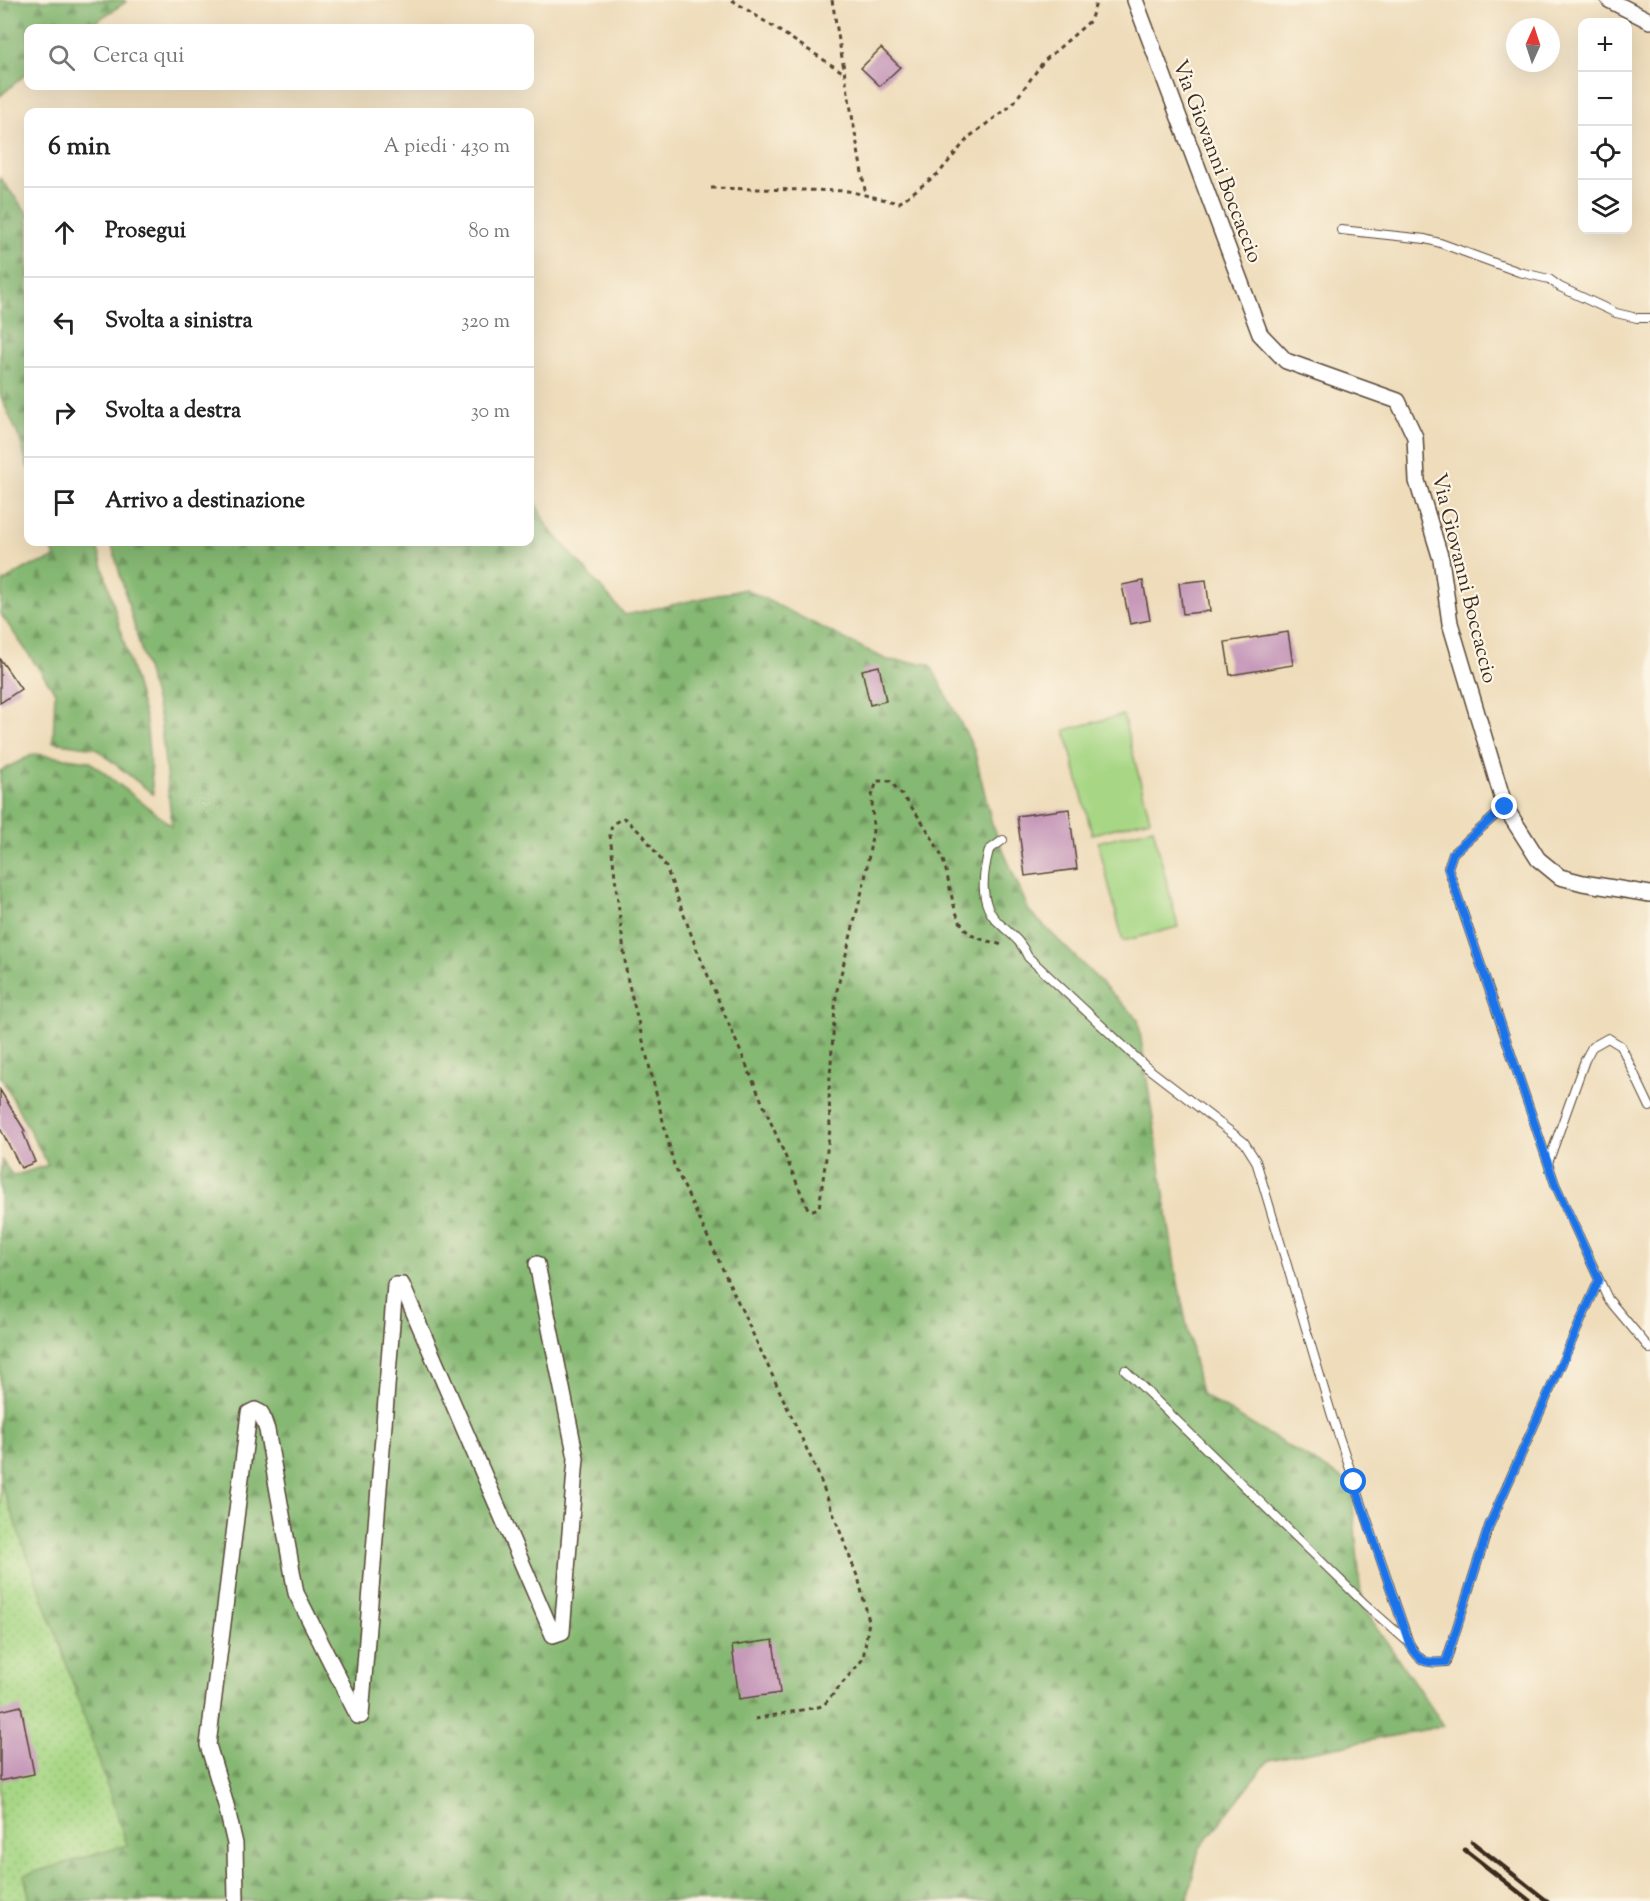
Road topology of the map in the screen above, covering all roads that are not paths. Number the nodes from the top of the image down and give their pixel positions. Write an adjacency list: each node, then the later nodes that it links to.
1 (1135, 0): 6 (street, Via Giovanni Boccaccio)
2 (1609, 0): 3 (street)
3 (1650, 21)
4 (1341, 230): 5 (lane)
5 (1650, 318)
6 (1505, 807): 8 (street, Via Giovanni Boccaccio); 10 (lane)
7 (1003, 840): 15 (lane)
8 (1650, 894)
9 (1650, 1107): 10 (lane)
10 (1548, 1162): 12 (lane)
11 (537, 1264): 16 (street)
12 (1599, 1280): 13 (lane); 15 (lane)
13 (1650, 1349)
14 (1125, 1370): 15 (lane)
15 (1409, 1643)
16 (236, 1901)

